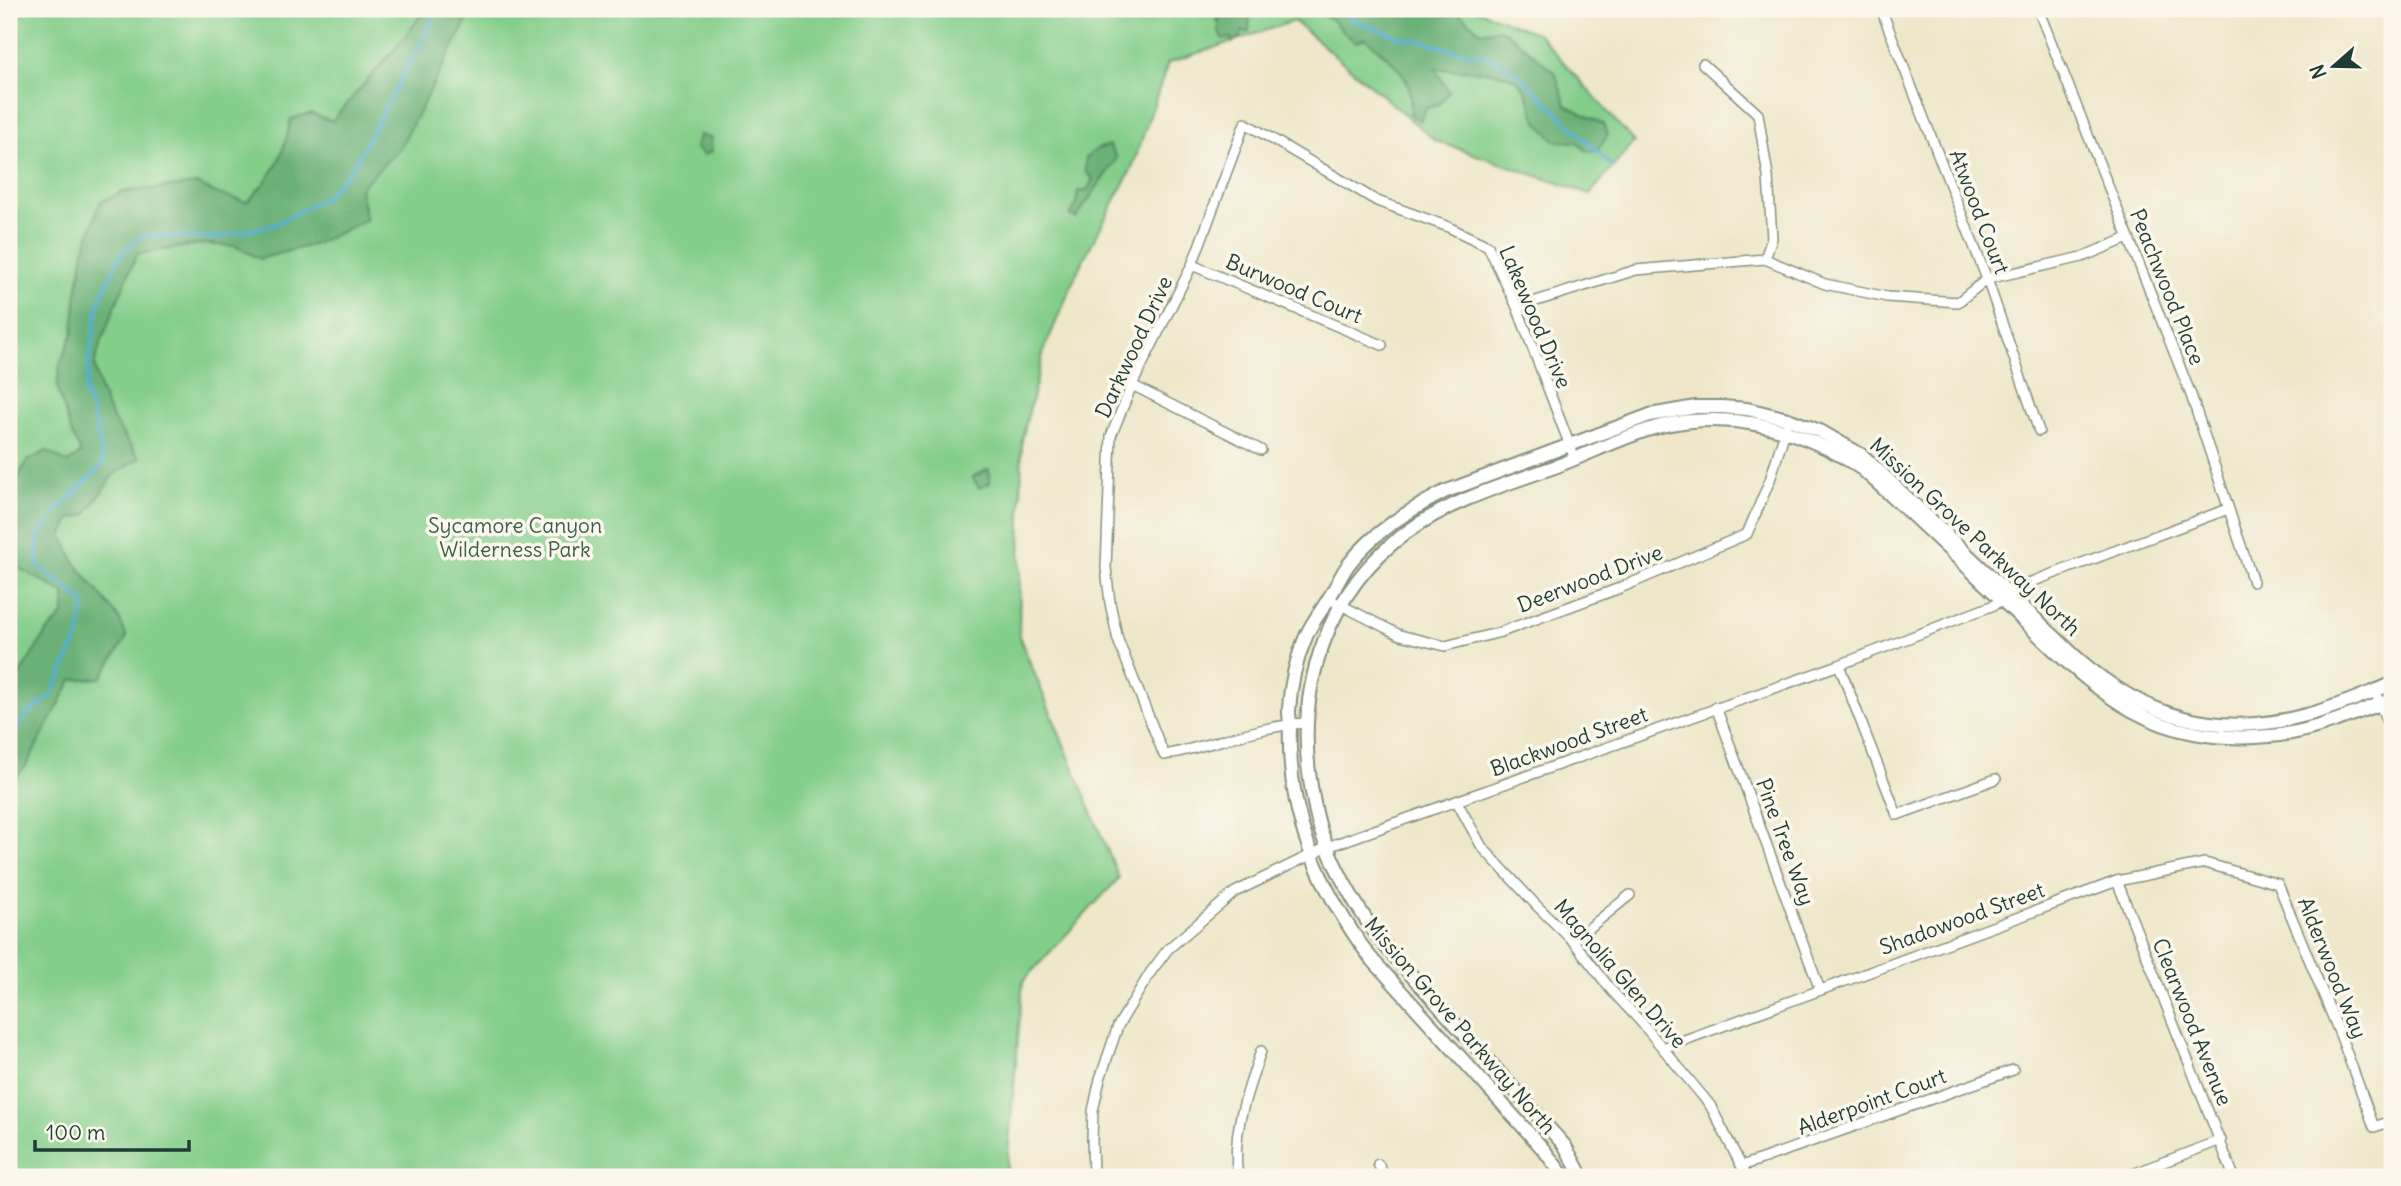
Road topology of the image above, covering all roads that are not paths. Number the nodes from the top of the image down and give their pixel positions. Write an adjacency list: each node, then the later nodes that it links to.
1 (1881, 9): 8 (street, Atwood Court)
2 (2038, 9): 5 (street, Peachwood Place)
3 (1703, 64): 6 (street)
4 (1245, 123): 7 (street, Darkwood Drive); 9 (street, Lakewood Drive)
5 (2128, 238): 8 (street); 17 (street, Peachwood Place)
6 (1765, 259): 8 (street); 9 (street)
7 (1192, 265): 10 (street, Burwood Court); 11 (street, Darkwood Drive)
8 (1987, 279): 13 (street, Atwood Court)
9 (1517, 307): 14 (street, Lakewood Drive)
10 (1382, 345)
11 (1132, 385): 15 (street); 28 (street, Darkwood Drive)
12 (1787, 425): 14 (street, Mission Grove Parkway North); 16 (street, Mission Grove Parkway North); 19 (street, Mission Grove Parkway North); 21 (street, Deerwood Drive)
13 (2039, 431)
14 (1569, 445): 16 (street, Lakewood Drive); 20 (street, Mission Grove Parkway North)
15 (1261, 450)
16 (1575, 459): 21 (street, Mission Grove Parkway North)
17 (2228, 509): 18 (street, Peachwood Place); 19 (street, Blackwood Street)
18 (2253, 582)
19 (2005, 596): 22 (street, Blackwood Street); 24 (street, Mission Grove Parkway North); 25 (street, Mission Grove Parkway North)
20 (1329, 598): 21 (street, Deerwood Drive); 28 (street, Mission Grove Parkway North)
21 (1341, 606): 27 (street, Mission Grove Parkway North)
22 (1839, 665): 26 (street, Blackwood Street); 30 (street)
23 (2392, 684): 24 (street, Mission Grove Parkway North)
24 (2375, 691): 25 (street)
25 (2386, 702): 29 (street)
26 (1716, 707): 31 (street, Blackwood Street); 38 (street, Pine Tree Way)
27 (1306, 723): 28 (street); 32 (street, Mission Grove Parkway North)
28 (1290, 724): 33 (street, Mission Grove Parkway North)
29 (2392, 736)
30 (1996, 779)
31 (1457, 802): 32 (street, Blackwood Street); 37 (street, Magnolia Glen Drive)
32 (1327, 846): 33 (street, Blackwood Street); 50 (street, Mission Grove Parkway North)
33 (1311, 854): 46 (street, Blackwood Street); 49 (street, Mission Grove Parkway North)
34 (2117, 881): 35 (street, Shadowood Street); 38 (street, Shadowood Street); 43 (street, Clearwood Avenue)
35 (2278, 884): 42 (street, Alderwood Way)
36 (1630, 895): 37 (street)
37 (1573, 941): 39 (street, Magnolia Glen Drive)
38 (1820, 990): 39 (street, Shadowood Street)
39 (1663, 1048): 45 (street, Magnolia Glen Drive)
40 (1261, 1051): 47 (street)
41 (2013, 1070): 45 (street, Alderpoint Court)
42 (2392, 1121)
43 (2221, 1140): 52 (street); 53 (street, Clearwood Avenue)
44 (1378, 1164): 48 (street)
45 (1742, 1166): 51 (street, Magnolia Glen Drive)
46 (1093, 1177)
47 (1238, 1177)
48 (1385, 1177)
49 (1564, 1177)
50 (1582, 1177)
51 (1747, 1177)
52 (2125, 1177)
53 (2234, 1177)

